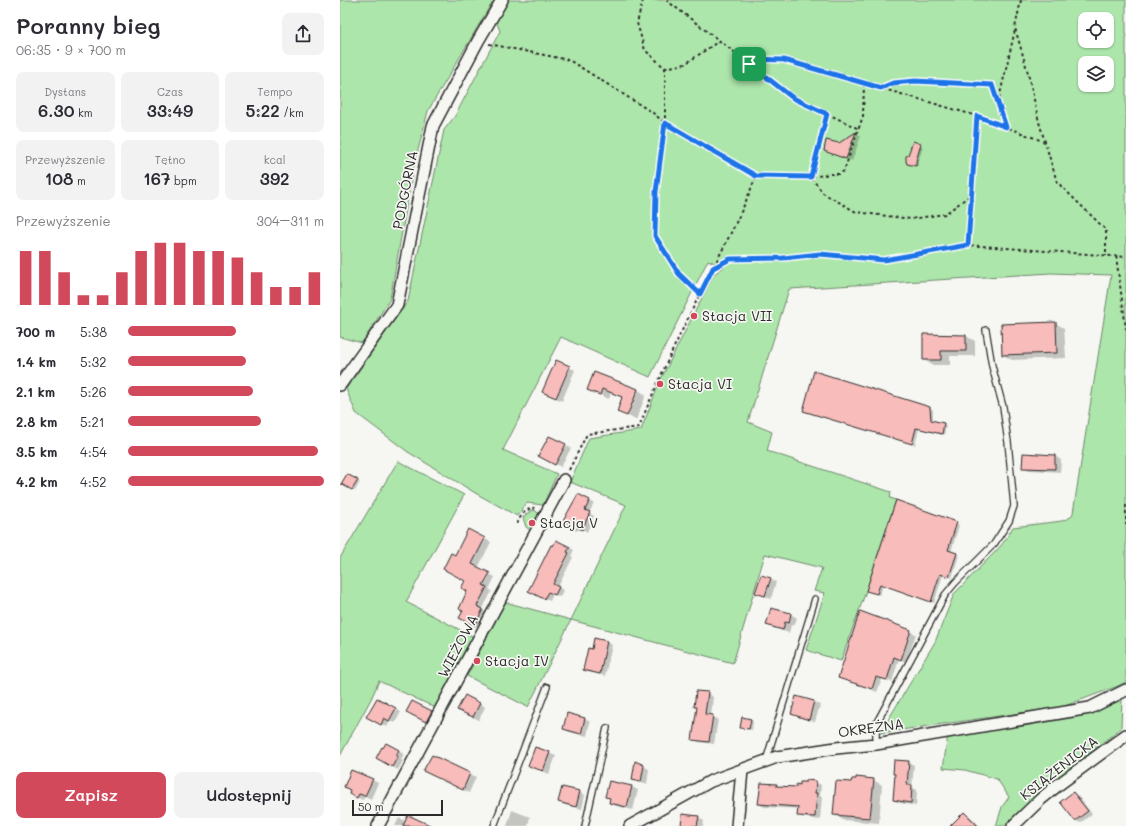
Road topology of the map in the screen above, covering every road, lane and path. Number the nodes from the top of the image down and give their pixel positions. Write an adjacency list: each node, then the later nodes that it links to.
1 (502, 0): 6 (street, PODGÓRNA)
2 (643, 0): 9 (path)
3 (666, 0): 7 (path)
4 (1021, 0): 5 (path)
5 (1015, 28): 12 (path); 18 (path)
6 (478, 41): 15 (path); 30 (street, PODGÓRNA)
7 (719, 41): 8 (path); 9 (path)
8 (743, 59): 10 (path); 13 (path)
9 (665, 68): 15 (path)
10 (864, 84): 11 (path); 17 (path)
11 (881, 88): 12 (path); 14 (path)
12 (998, 103): 16 (path)
13 (827, 114): 17 (path); 20 (path)
14 (977, 116): 16 (path); 21 (path)
15 (665, 123): 19 (path); 27 (path)
16 (1006, 127): 18 (path)
17 (859, 129): 20 (path)
18 (1045, 142): 23 (path)
19 (756, 176): 20 (path); 26 (path)
20 (811, 177): 21 (path)
21 (972, 194): 22 (path)
22 (968, 245): 23 (path); 26 (path)
23 (1106, 256): 24 (path)
24 (1116, 256): 25 (path); 28 (path)
25 (1126, 257)
26 (713, 268): 27 (path)
27 (700, 294): 31 (path)
28 (1126, 329)
29 (986, 330): 41 (lane)
30 (340, 385)
31 (564, 480): 33 (street, WIEŻOWA)
32 (1126, 504): 35 (path)
33 (546, 515): 34 (path); 44 (street, WIEŻOWA)
34 (517, 524)
35 (1126, 525)
36 (815, 599): 42 (lane)
37 (547, 688): 45 (lane)
38 (1126, 690): 41 (street, OKRĘŻNA)
39 (607, 728): 46 (lane)
40 (1126, 735): 49 (street, KSIĄŻENICKA)
41 (876, 744): 42 (street, OKRĘŻNA)
42 (766, 761): 43 (street, OKRĘŻNA)
43 (742, 770): 47 (street, OKRĘŻNA); 48 (street)
44 (378, 826)
45 (494, 826)
46 (585, 826)
47 (630, 826)
48 (737, 826)
49 (1013, 826)

